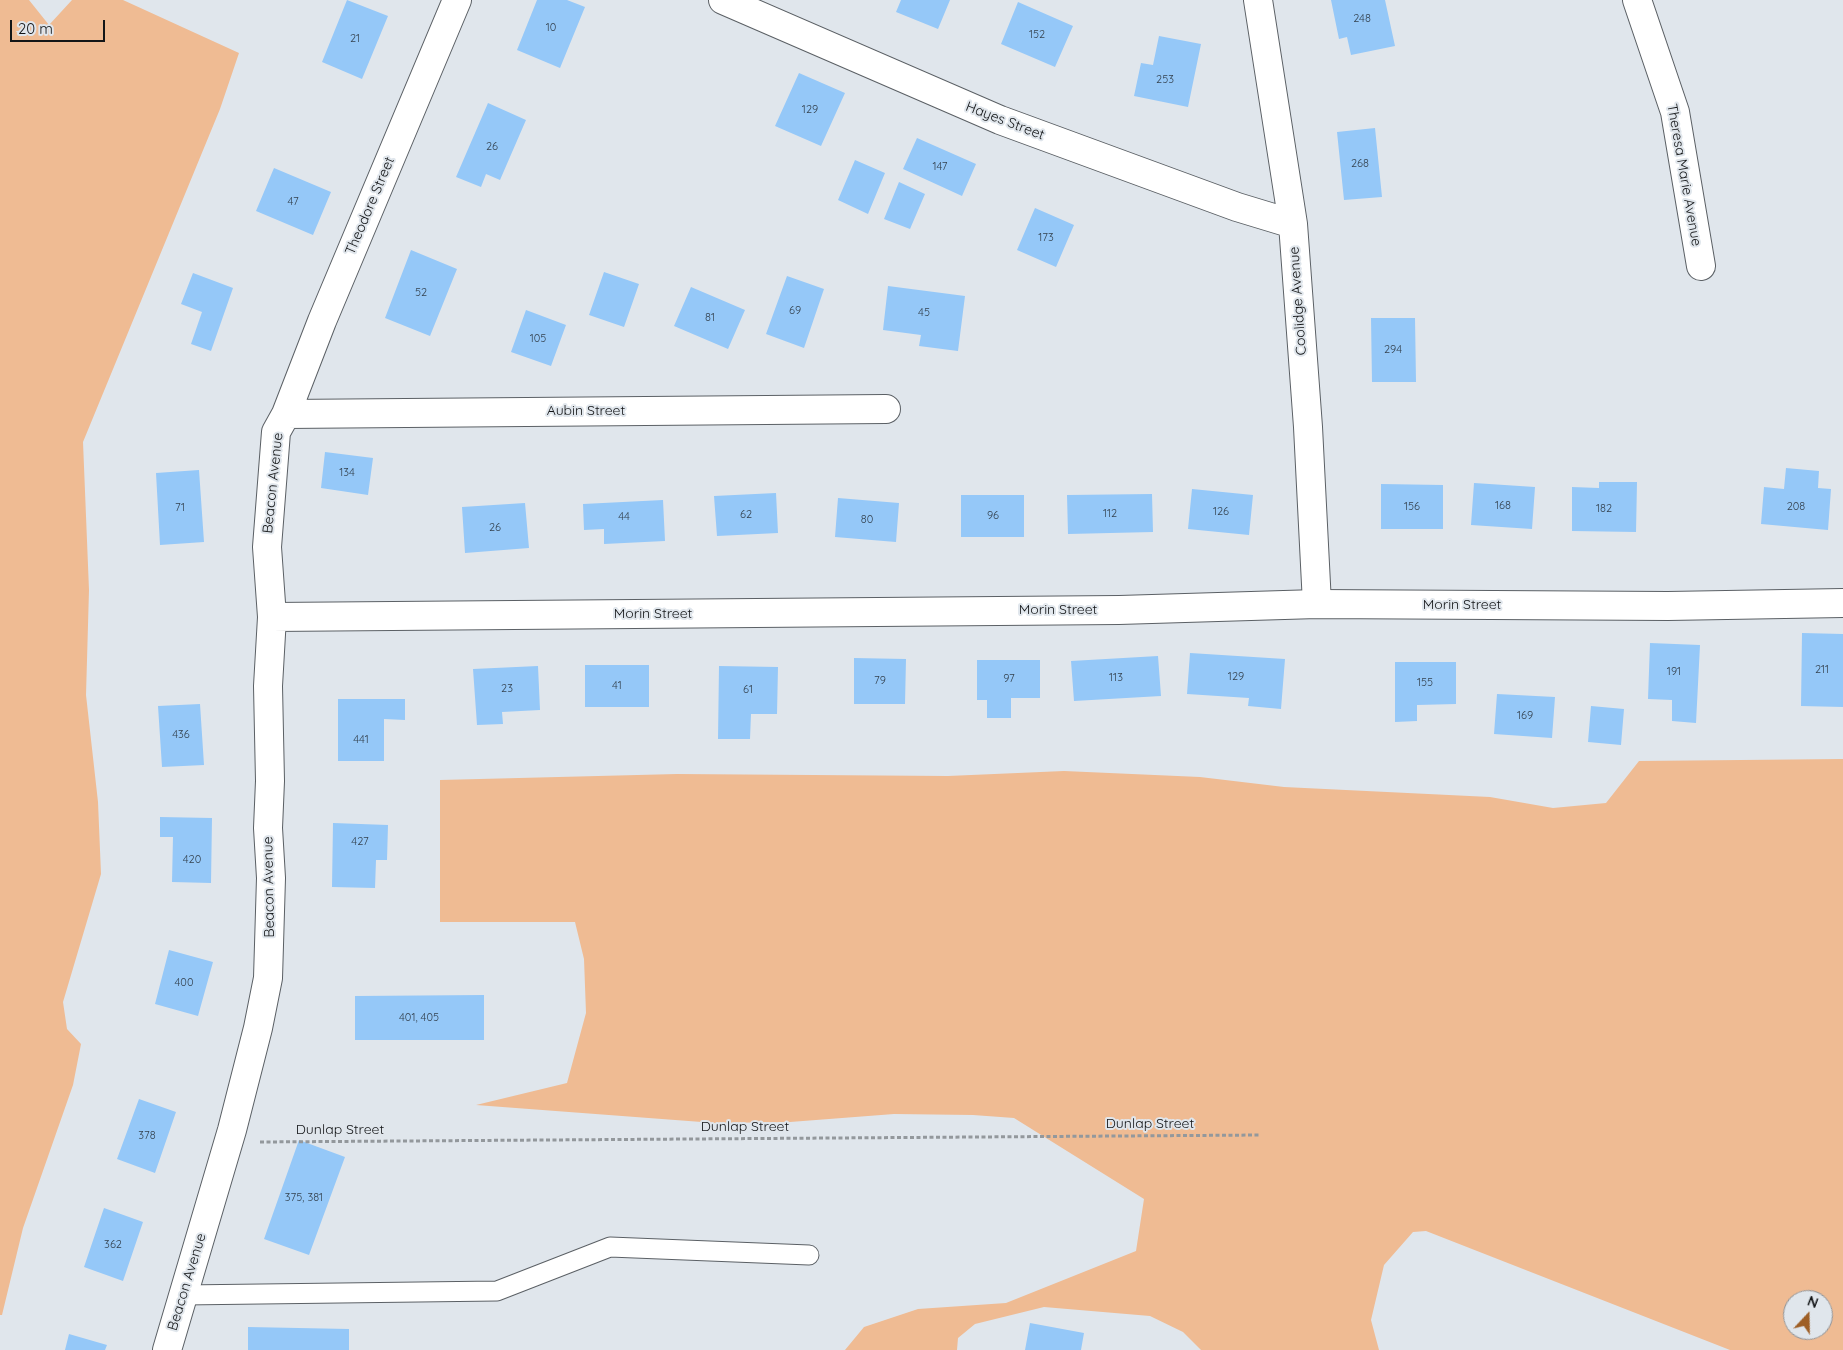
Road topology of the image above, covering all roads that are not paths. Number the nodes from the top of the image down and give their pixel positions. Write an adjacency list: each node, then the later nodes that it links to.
1 (457, 0): 8 (street, Theodore Street)
2 (722, 0): 5 (street, Hayes Street)
3 (1258, 0): 5 (street, Coolidge Avenue)
4 (1636, 0): 6 (street, Theresa Marie Avenue)
5 (1294, 224): 10 (street, Coolidge Avenue)
6 (1701, 266)
7 (886, 409): 8 (street, Aubin Street)
8 (286, 414): 11 (street, Beacon Avenue)
9 (1843, 602): 10 (street, Morin Street)
10 (1317, 604): 11 (street, Morin Street)
11 (272, 617): 13 (street, Beacon Avenue)
12 (809, 1256): 13 (lane)
13 (183, 1295): 14 (street, Beacon Avenue)
14 (167, 1350)

